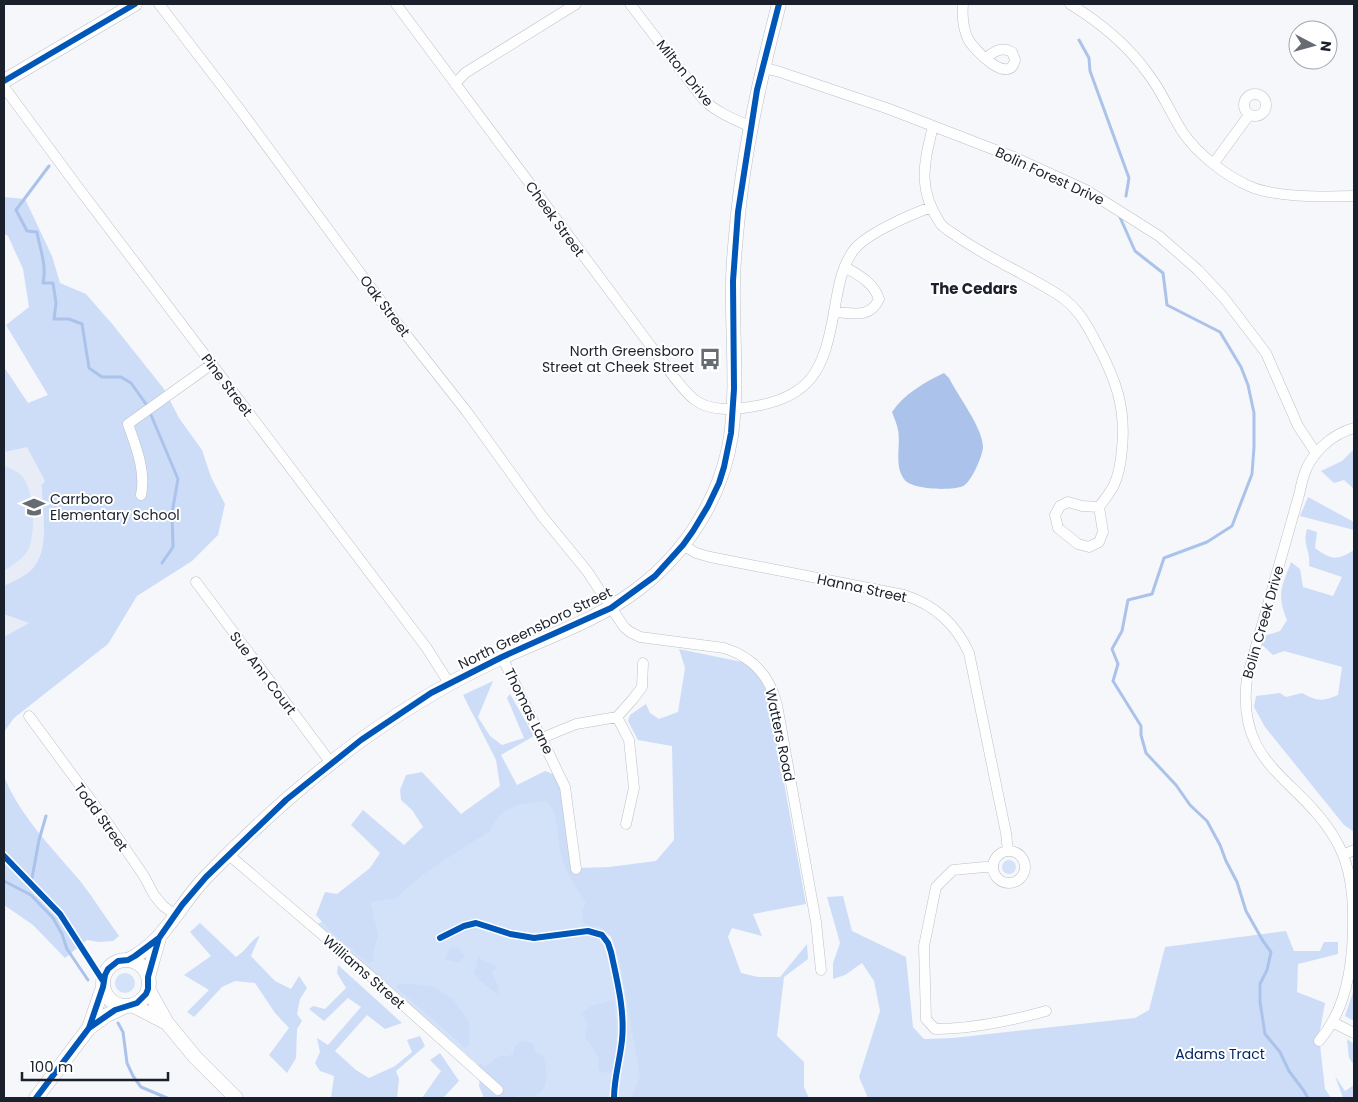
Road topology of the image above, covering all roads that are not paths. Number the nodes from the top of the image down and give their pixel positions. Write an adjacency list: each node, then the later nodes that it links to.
1 (135, 4): 11 (main road)
2 (159, 4): 30 (street, Oak Street)
3 (396, 4): 12 (street, Cheek Street)
4 (576, 4): 12 (street)
5 (630, 4): 16 (street, Milton Drive)
6 (779, 4): 10 (main road, North Greensboro Street)
7 (963, 4): 9 (street)
8 (1070, 4): 17 (street)
9 (986, 58)
10 (763, 68): 15 (street, Bolin Forest Drive); 16 (main road, North Greensboro Street)
11 (4, 81)
12 (455, 84): 23 (street, Cheek Street)
13 (4, 87): 22 (street, Pine Street)
14 (1249, 114): 17 (street)
15 (933, 126): 19 (street); 25 (street, Bolin Forest Drive)
16 (751, 127): 23 (main road, North Greensboro Street)
17 (1214, 163): 18 (street)
18 (1354, 196)
19 (931, 207): 20 (street, Cheek Street); 27 (street)
20 (845, 267): 21 (street, Cheek Street); 21 (street)
21 (834, 312): 23 (street, Cheek Street)
22 (212, 364): 26 (street); 33 (street, Pine Street)
23 (733, 408): 28 (main road, North Greensboro Street)
24 (1354, 428): 25 (street, Bolin Creek Drive)
25 (1316, 453): 42 (street, Bolin Creek Drive)
26 (141, 495)
27 (1099, 508): 27 (street)
28 (683, 545): 30 (main road, North Greensboro Street); 40 (street, Hanna Street)
29 (196, 582): 37 (street, Sue Ann Court)
30 (611, 608): 31 (main road, North Greensboro Street); 48 (street, Watters Road)
31 (502, 657): 33 (main road, North Greensboro Street); 36 (street, Thomas Lane)
32 (643, 663): 35 (street)
33 (449, 683): 37 (main road, North Greensboro Street)
34 (29, 716): 45 (street, Todd Street)
35 (618, 717): 36 (street); 38 (street)
36 (542, 738): 44 (street, Thomas Lane)
37 (331, 763): 41 (main road, North Greensboro Street)
38 (626, 824)
39 (1354, 850): 42 (street)
40 (1008, 851): 43 (street); 43 (street)
41 (229, 855): 45 (main road, North Greensboro Street); 58 (street, Williams Street)
42 (1343, 855): 53 (street, Bolin Creek Drive)
43 (993, 868): 52 (street)
44 (576, 869)
45 (176, 915): 46 (main road, North Greensboro Street)
46 (159, 938): 47 (main road, North Greensboro Street); 49 (main road, North Greensboro Street)
47 (128, 960): 49 (main road); 50 (main road)
48 (820, 970)
49 (148, 983): 51 (main road); 54 (main road)
50 (103, 987): 51 (main road); 55 (main road)
51 (129, 1005): 54 (main road); 55 (main road)
52 (1046, 1011)
53 (1332, 1022): 56 (street); 57 (street, Bolin Creek Drive)
54 (167, 1023): 60 (main road)
55 (89, 1028): 59 (main road)
56 (1354, 1033)
57 (1318, 1041)
58 (498, 1090)
59 (36, 1098)
60 (236, 1098)

